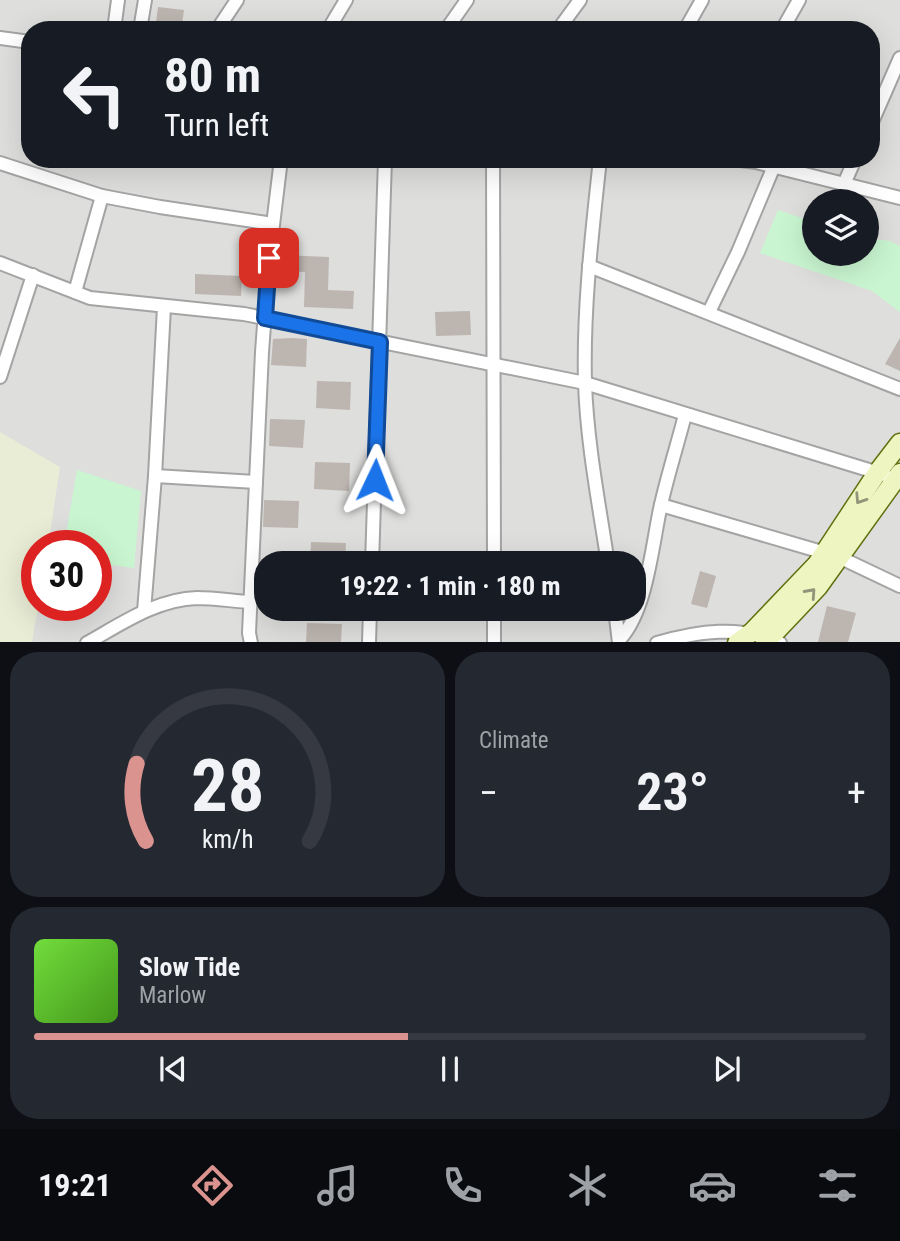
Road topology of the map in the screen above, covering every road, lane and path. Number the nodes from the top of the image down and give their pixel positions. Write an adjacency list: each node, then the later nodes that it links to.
1 (118, 0): 9 (street)
2 (145, 0): 10 (street)
3 (237, 0): 11 (street)
4 (346, 0): 12 (street)
5 (467, 0): 13 (street)
6 (580, 0): 14 (street)
7 (702, 0): 15 (street)
8 (799, 0): 16 (street)
9 (115, 21)
10 (142, 21)
11 (223, 21)
12 (333, 21)
13 (452, 21)
14 (565, 21)
15 (690, 21)
16 (787, 21)
17 (0, 38): 18 (street)
18 (21, 41)
19 (900, 58): 20 (street)
20 (880, 104)
21 (0, 163): 30 (street)
22 (280, 168): 32 (street)
23 (385, 168): 40 (street)
24 (493, 168): 41 (street)
25 (599, 168): 34 (street)
26 (773, 168): 38 (street)
27 (782, 168): 29 (street)
28 (851, 168): 29 (street)
29 (844, 184): 31 (street)
30 (102, 195): 32 (street); 36 (street)
31 (900, 198)
32 (273, 224): 39 (street)
33 (0, 262): 35 (street)
34 (589, 266): 38 (street); 43 (street)
35 (33, 275): 36 (street); 42 (street)
36 (75, 292): 37 (street)
37 (164, 307): 39 (street); 48 (street)
38 (709, 312): 44 (street)
39 (265, 318): 40 (street); 50 (street)
40 (380, 342): 41 (street); 52 (street)
41 (495, 365): 43 (street); 53 (street)
42 (0, 377)
43 (585, 383): 45 (street); 54 (street)
44 (900, 389)
45 (685, 415): 47 (street); 51 (street)
46 (900, 443): 47 (street)
47 (877, 473): 49 (street); 55 (street, one-way to 55)
48 (155, 476): 50 (street); 58 (street)
49 (898, 478): 55 (street)
50 (256, 482): 57 (street)
51 (661, 505): 55 (street); 63 (street)
52 (372, 551)
53 (494, 551)
54 (606, 551)
55 (832, 555): 56 (street); 62 (street)
56 (900, 586)
57 (251, 602): 58 (street); 65 (street)
58 (144, 611): 64 (street)
59 (370, 621): 66 (street)
60 (494, 621): 67 (street)
61 (616, 621): 63 (street)
62 (761, 640): 68 (street)
63 (619, 641)
64 (87, 642)
65 (251, 642)
66 (369, 642)
67 (494, 642)
68 (657, 642)

